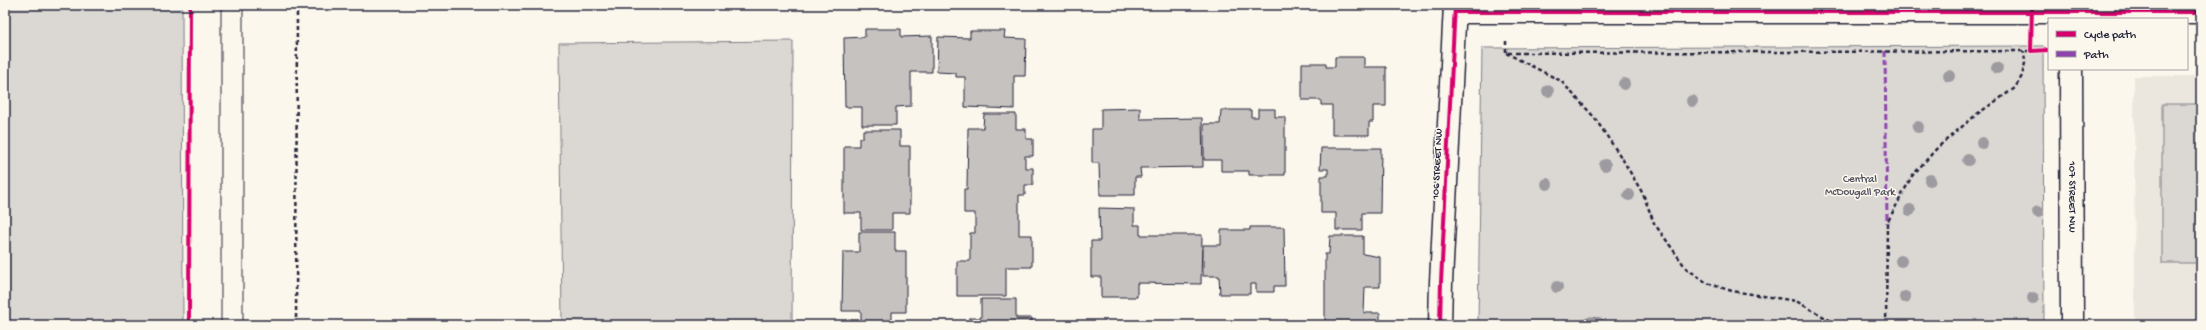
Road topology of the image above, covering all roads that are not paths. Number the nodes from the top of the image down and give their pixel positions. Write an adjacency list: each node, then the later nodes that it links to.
1 (1455, 8): 2 (street); 6 (street, 106 STREET NW)
2 (1757, 8): 3 (street)
3 (2070, 12): 4 (street)
4 (2201, 12)
5 (2070, 70): 7 (street, 107 STREET NW)
6 (1440, 325)
7 (2072, 325)

